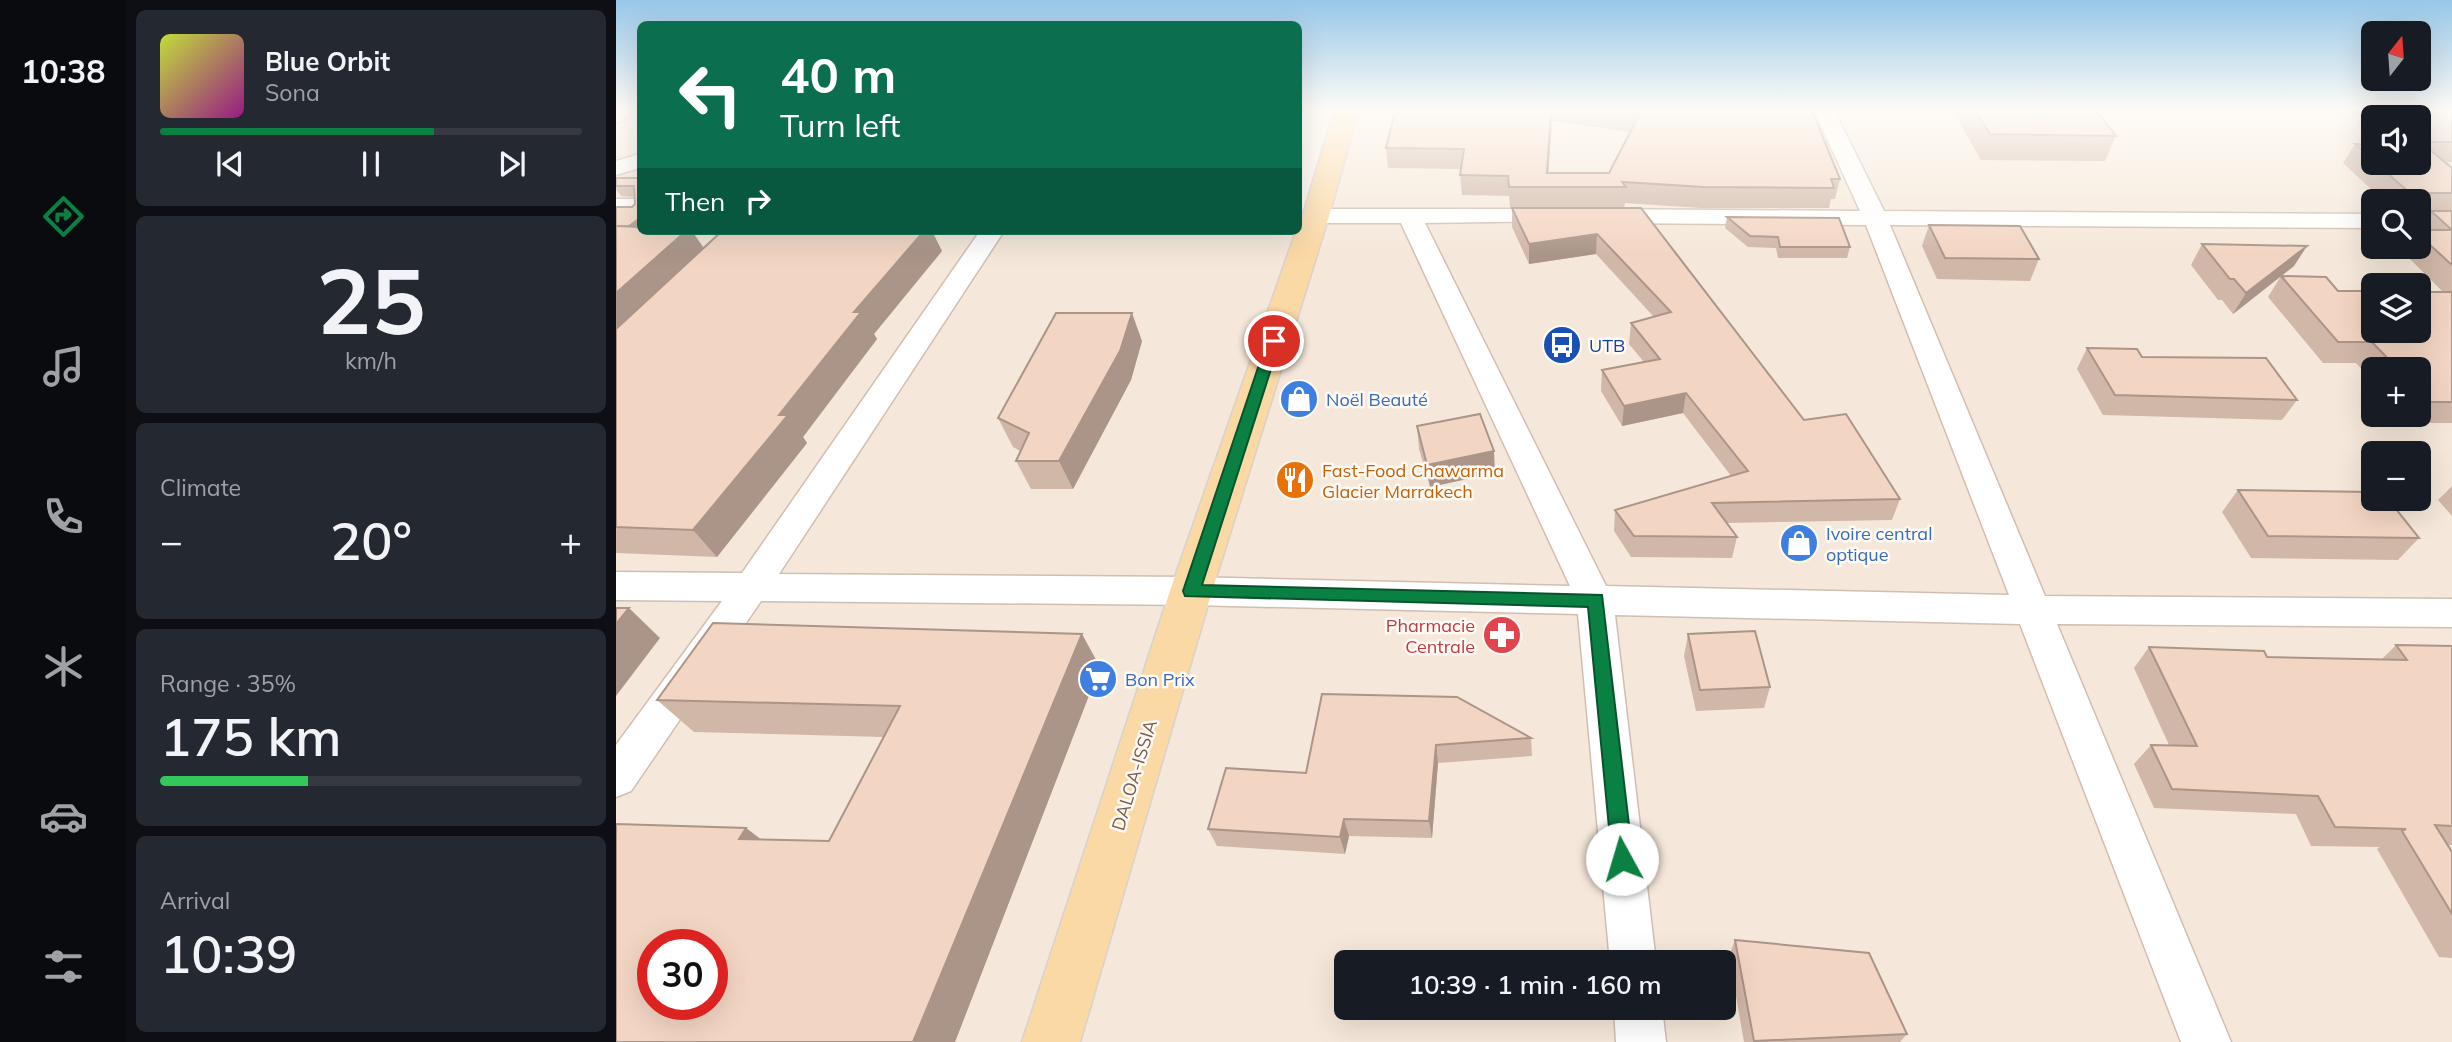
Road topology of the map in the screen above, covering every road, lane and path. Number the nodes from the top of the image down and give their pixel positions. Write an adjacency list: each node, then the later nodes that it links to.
1 (1329, 157): 7 (main road, DALOA-ISSIA)
2 (1846, 157): 9 (street)
3 (637, 162): 4 (street)
4 (616, 168)
5 (616, 207): 6 (street)
6 (637, 207)
7 (1307, 216): 8 (street)
8 (1410, 216): 9 (street); 16 (street)
9 (1875, 217): 10 (street); 17 (street)
10 (2361, 221)
11 (989, 235): 14 (street)
12 (1301, 235): 15 (main road, DALOA-ISSIA)
13 (616, 586): 14 (street)
14 (751, 588): 15 (street); 19 (street)
15 (1191, 591): 16 (street); 22 (main road, DALOA-ISSIA)
16 (1595, 600): 17 (street); 20 (street)
17 (2031, 610): 18 (street); 24 (street)
18 (2452, 613)
19 (616, 778)
20 (1632, 950)
21 (1639, 1020): 23 (street)
22 (1051, 1042)
23 (1641, 1042)
24 (2206, 1042)

